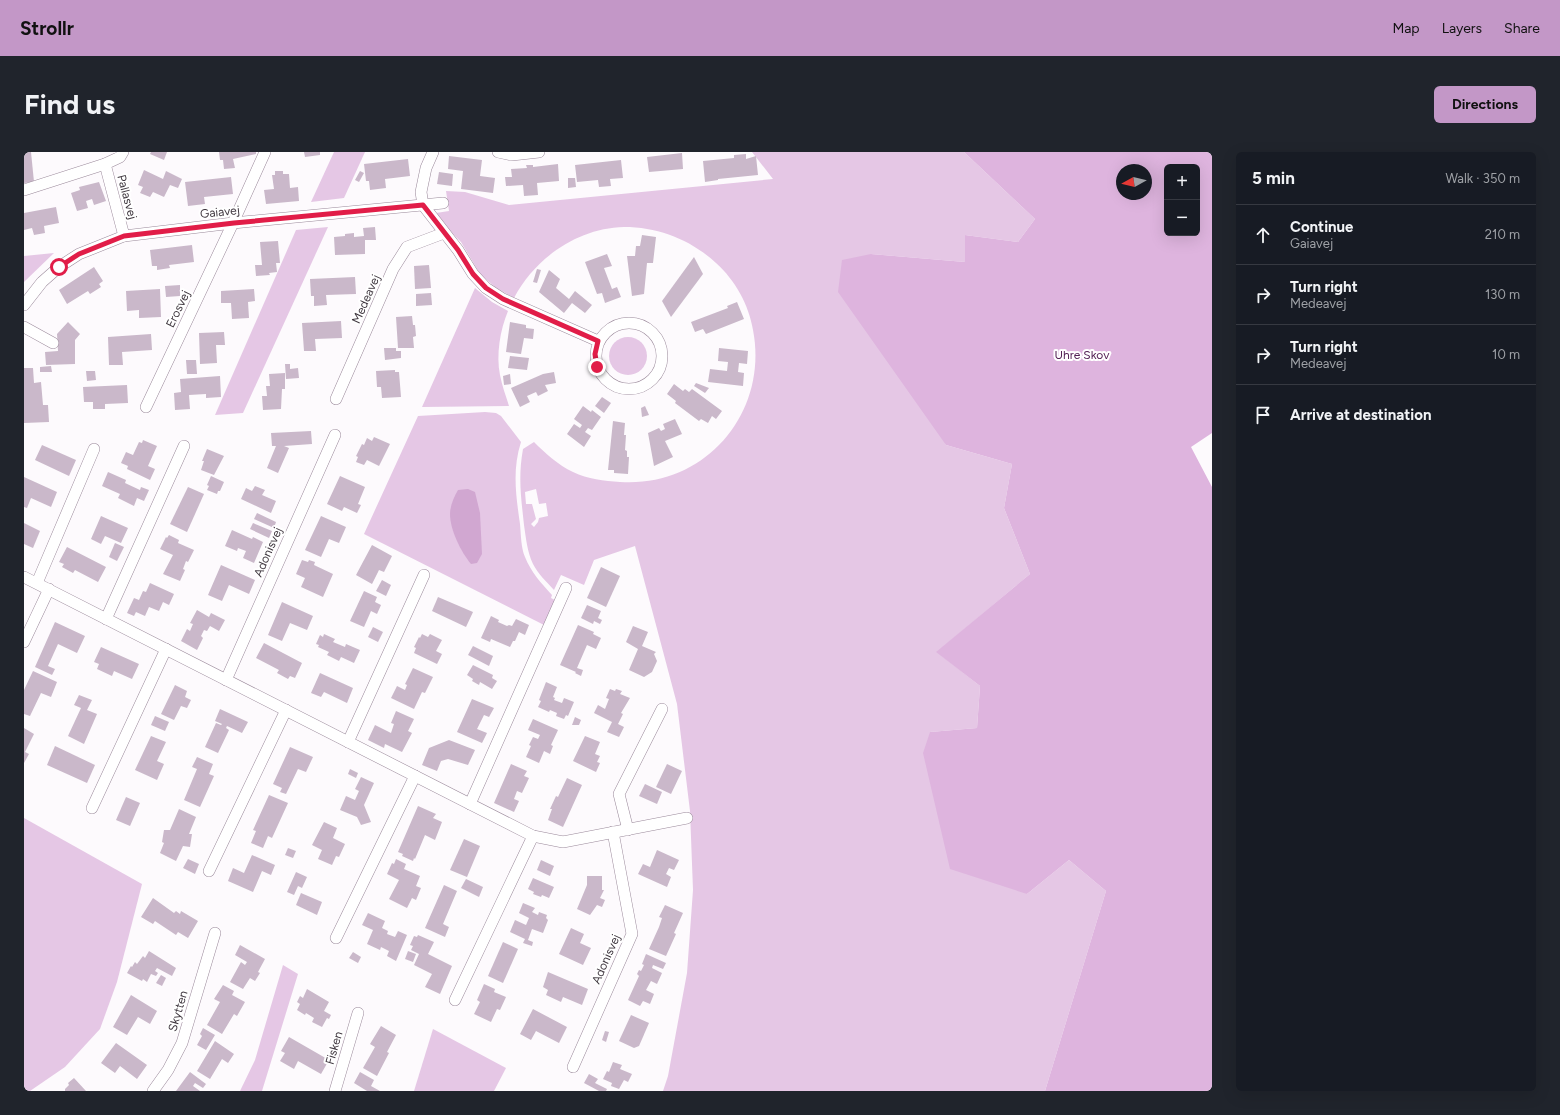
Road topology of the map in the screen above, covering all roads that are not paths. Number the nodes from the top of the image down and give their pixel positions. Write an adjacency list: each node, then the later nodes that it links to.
1 (123, 152): 6 (street, Pallasvej)
2 (265, 152): 10 (street, Erosvej)
3 (433, 152): 9 (street)
4 (498, 152): 5 (street)
5 (539, 152)
6 (105, 164): 7 (street, Pallasvej); 12 (street, Pallasvej)
7 (24, 190)
8 (443, 203): 9 (street, Gaiavej)
9 (423, 205): 10 (street, Gaiavej); 11 (street)
10 (234, 223): 12 (street, Gaiavej); 18 (street, Erosvej)
11 (444, 233): 15 (street); 17 (street, Medeavej)
12 (124, 236): 13 (street, Gaiavej)
13 (24, 305)
14 (24, 327): 16 (street)
15 (598, 341): 15 (street)
16 (53, 343)
17 (336, 399)
18 (146, 407)
19 (335, 435): 30 (street, Adonisvej)
20 (184, 446): 27 (street)
21 (94, 449): 24 (street)
22 (424, 575): 33 (street)
23 (24, 577): 24 (street)
24 (37, 583): 26 (street)
25 (566, 588): 35 (street)
26 (49, 589): 27 (street); 28 (street)
27 (106, 619): 29 (street)
28 (24, 642)
29 (166, 649): 30 (street); 36 (street)
30 (226, 680): 32 (street)
31 (662, 709): 38 (street)
32 (286, 710): 33 (street); 41 (street)
33 (348, 742): 34 (street)
34 (415, 776): 35 (street); 43 (street)
35 (470, 804): 40 (street)
36 (92, 808)
37 (687, 818): 38 (street)
38 (628, 830): 39 (street)
39 (613, 832): 40 (street); 46 (street, Adonisvej)
40 (533, 836): 44 (street)
41 (209, 871)
42 (215, 933): 47 (street, Skytten)
43 (336, 938)
44 (456, 1000)
45 (358, 1013): 48 (street, Fisken)
46 (573, 1067)
47 (153, 1091)
48 (335, 1091)

